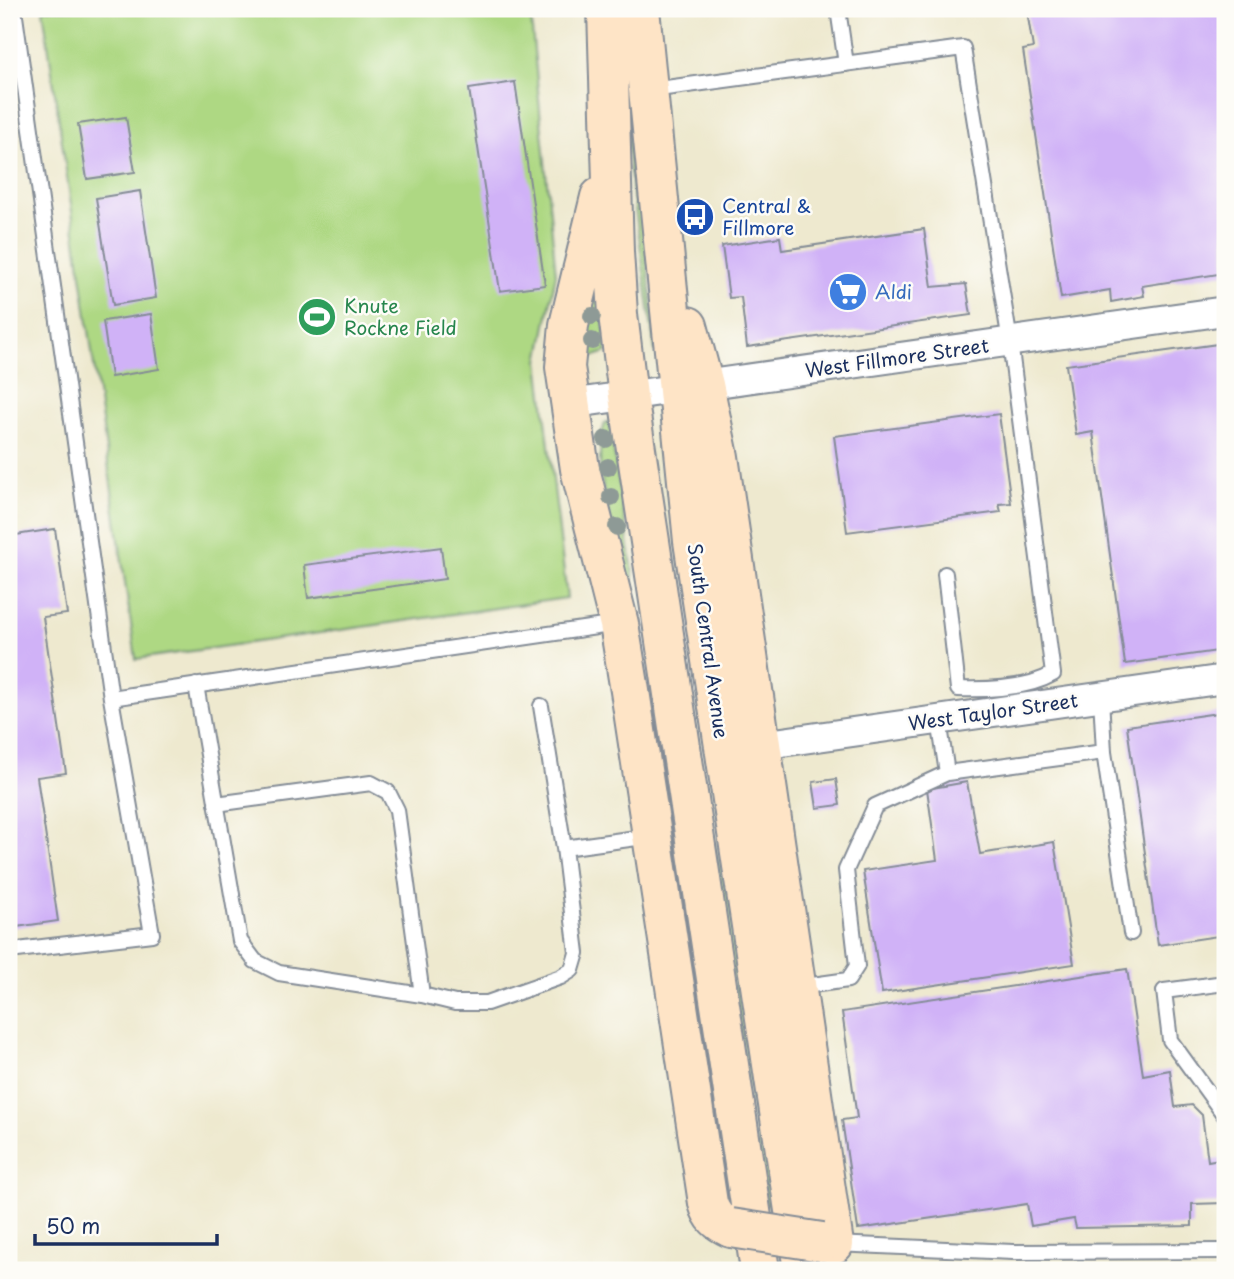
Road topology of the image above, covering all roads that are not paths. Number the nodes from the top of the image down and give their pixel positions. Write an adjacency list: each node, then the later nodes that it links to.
1 (14, 9): 19 (lane)
2 (607, 9): 7 (main road)
3 (640, 9): 6 (main road)
4 (838, 9): 5 (lane)
5 (846, 64): 6 (lane); 9 (lane)
6 (646, 91): 10 (main road)
7 (610, 157): 11 (main road); 12 (main road)
8 (1225, 311): 9 (street, West Fillmore Street)
9 (1010, 342): 10 (street, West Fillmore Street); 13 (lane)
10 (690, 387): 11 (street, West Fillmore Street); 22 (main road); 35 (main road, South Central Avenue)
11 (628, 396): 12 (street, West Fillmore Street); 14 (main road)
12 (569, 404): 15 (main road)
13 (945, 574)
14 (657, 589): 15 (main road); 36 (main road)
15 (615, 610): 17 (lane); 26 (main road)
16 (1225, 679): 18 (street, West Taylor Street)
17 (196, 685): 19 (lane); 25 (lane)
18 (1101, 697): 21 (street, West Taylor Street); 23 (lane)
19 (111, 698): 29 (lane)
20 (541, 706): 27 (lane)
21 (939, 720): 22 (street, West Taylor Street); 24 (lane)
22 (761, 745): 31 (main road)
23 (1104, 752): 24 (lane); 28 (lane)
24 (947, 773): 31 (lane)
25 (216, 804): 32 (lane); 32 (lane)
26 (652, 836): 27 (lane); 35 (main road, bridge)
27 (564, 848): 32 (lane)
28 (1131, 933)
29 (9, 951)
30 (1225, 983): 33 (lane)
31 (796, 987): 35 (main road)
32 (422, 995)
33 (1225, 1116)
34 (1225, 1251): 35 (lane)
35 (820, 1252)
36 (760, 1270)

